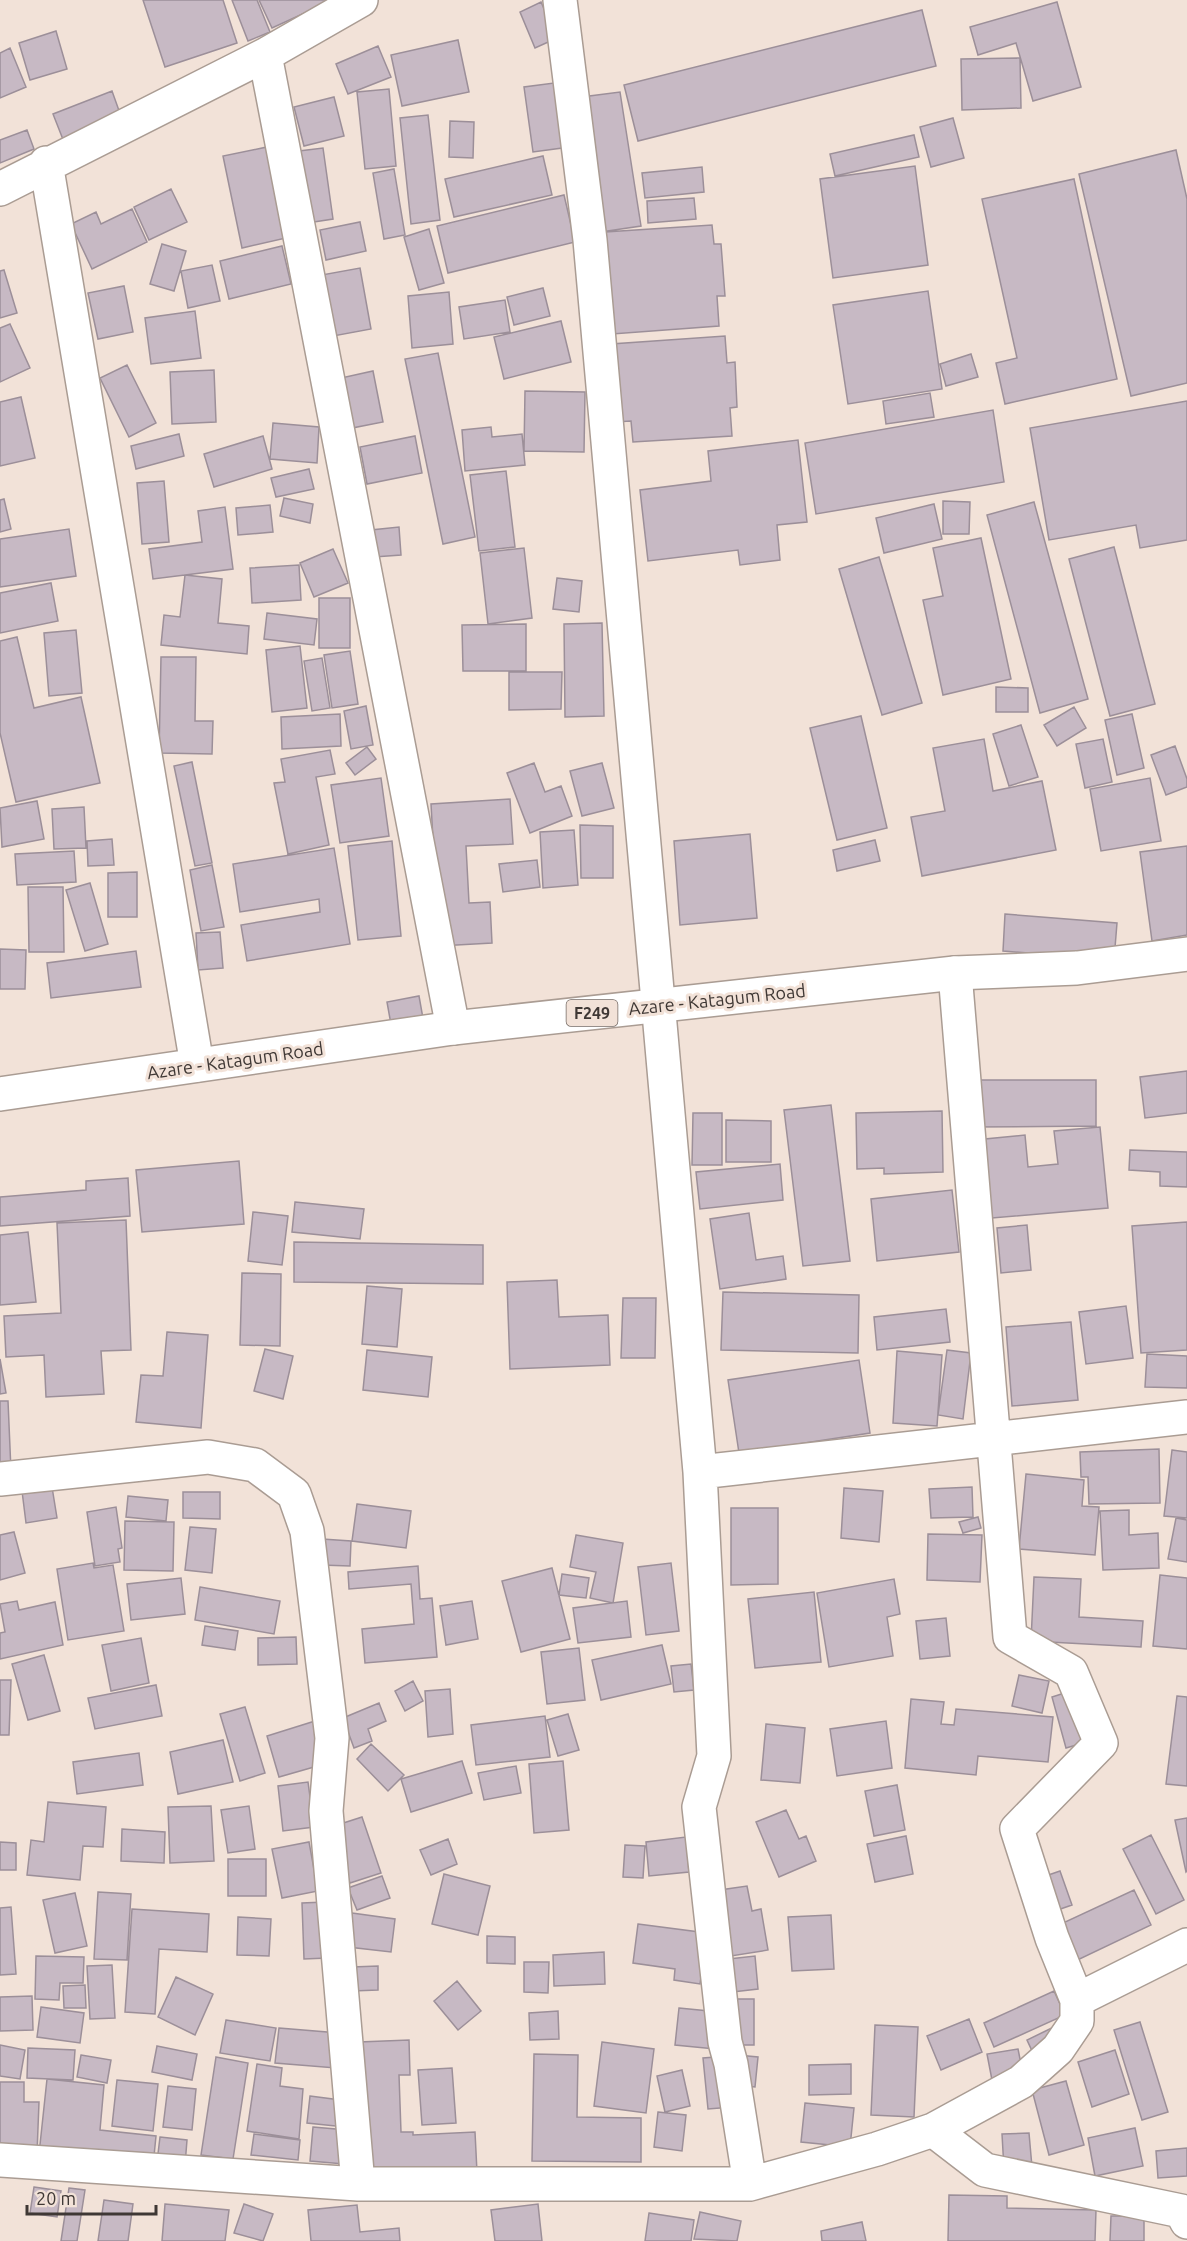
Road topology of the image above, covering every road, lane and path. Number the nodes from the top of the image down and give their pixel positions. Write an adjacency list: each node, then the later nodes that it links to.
1 (361, 0): 3 (street)
2 (560, 0): 8 (street)
3 (265, 55): 4 (street); 9 (street)
4 (46, 164): 5 (street); 10 (street)
5 (0, 189)
6 (1187, 954): 7 (street, Azare - Katagum Road / F249)
7 (955, 973): 8 (street, Azare - Katagum Road / F249); 13 (street)
8 (658, 1005): 9 (street, Azare - Katagum Road / F249); 14 (street)
9 (453, 1028): 10 (street, Azare - Katagum Road / F249)
10 (197, 1065): 11 (street, Azare - Katagum Road / F249)
11 (0, 1094)
12 (1187, 1417): 13 (street)
13 (995, 1439): 14 (street); 17 (street)
14 (700, 1472): 21 (street)
15 (0, 1479): 20 (street)
16 (1187, 1945): 17 (street)
17 (1077, 2000): 18 (street)
18 (933, 2130): 21 (street); 22 (street)
19 (0, 2160): 20 (street)
20 (358, 2184): 21 (street)
21 (750, 2184)
22 (1187, 2222)

